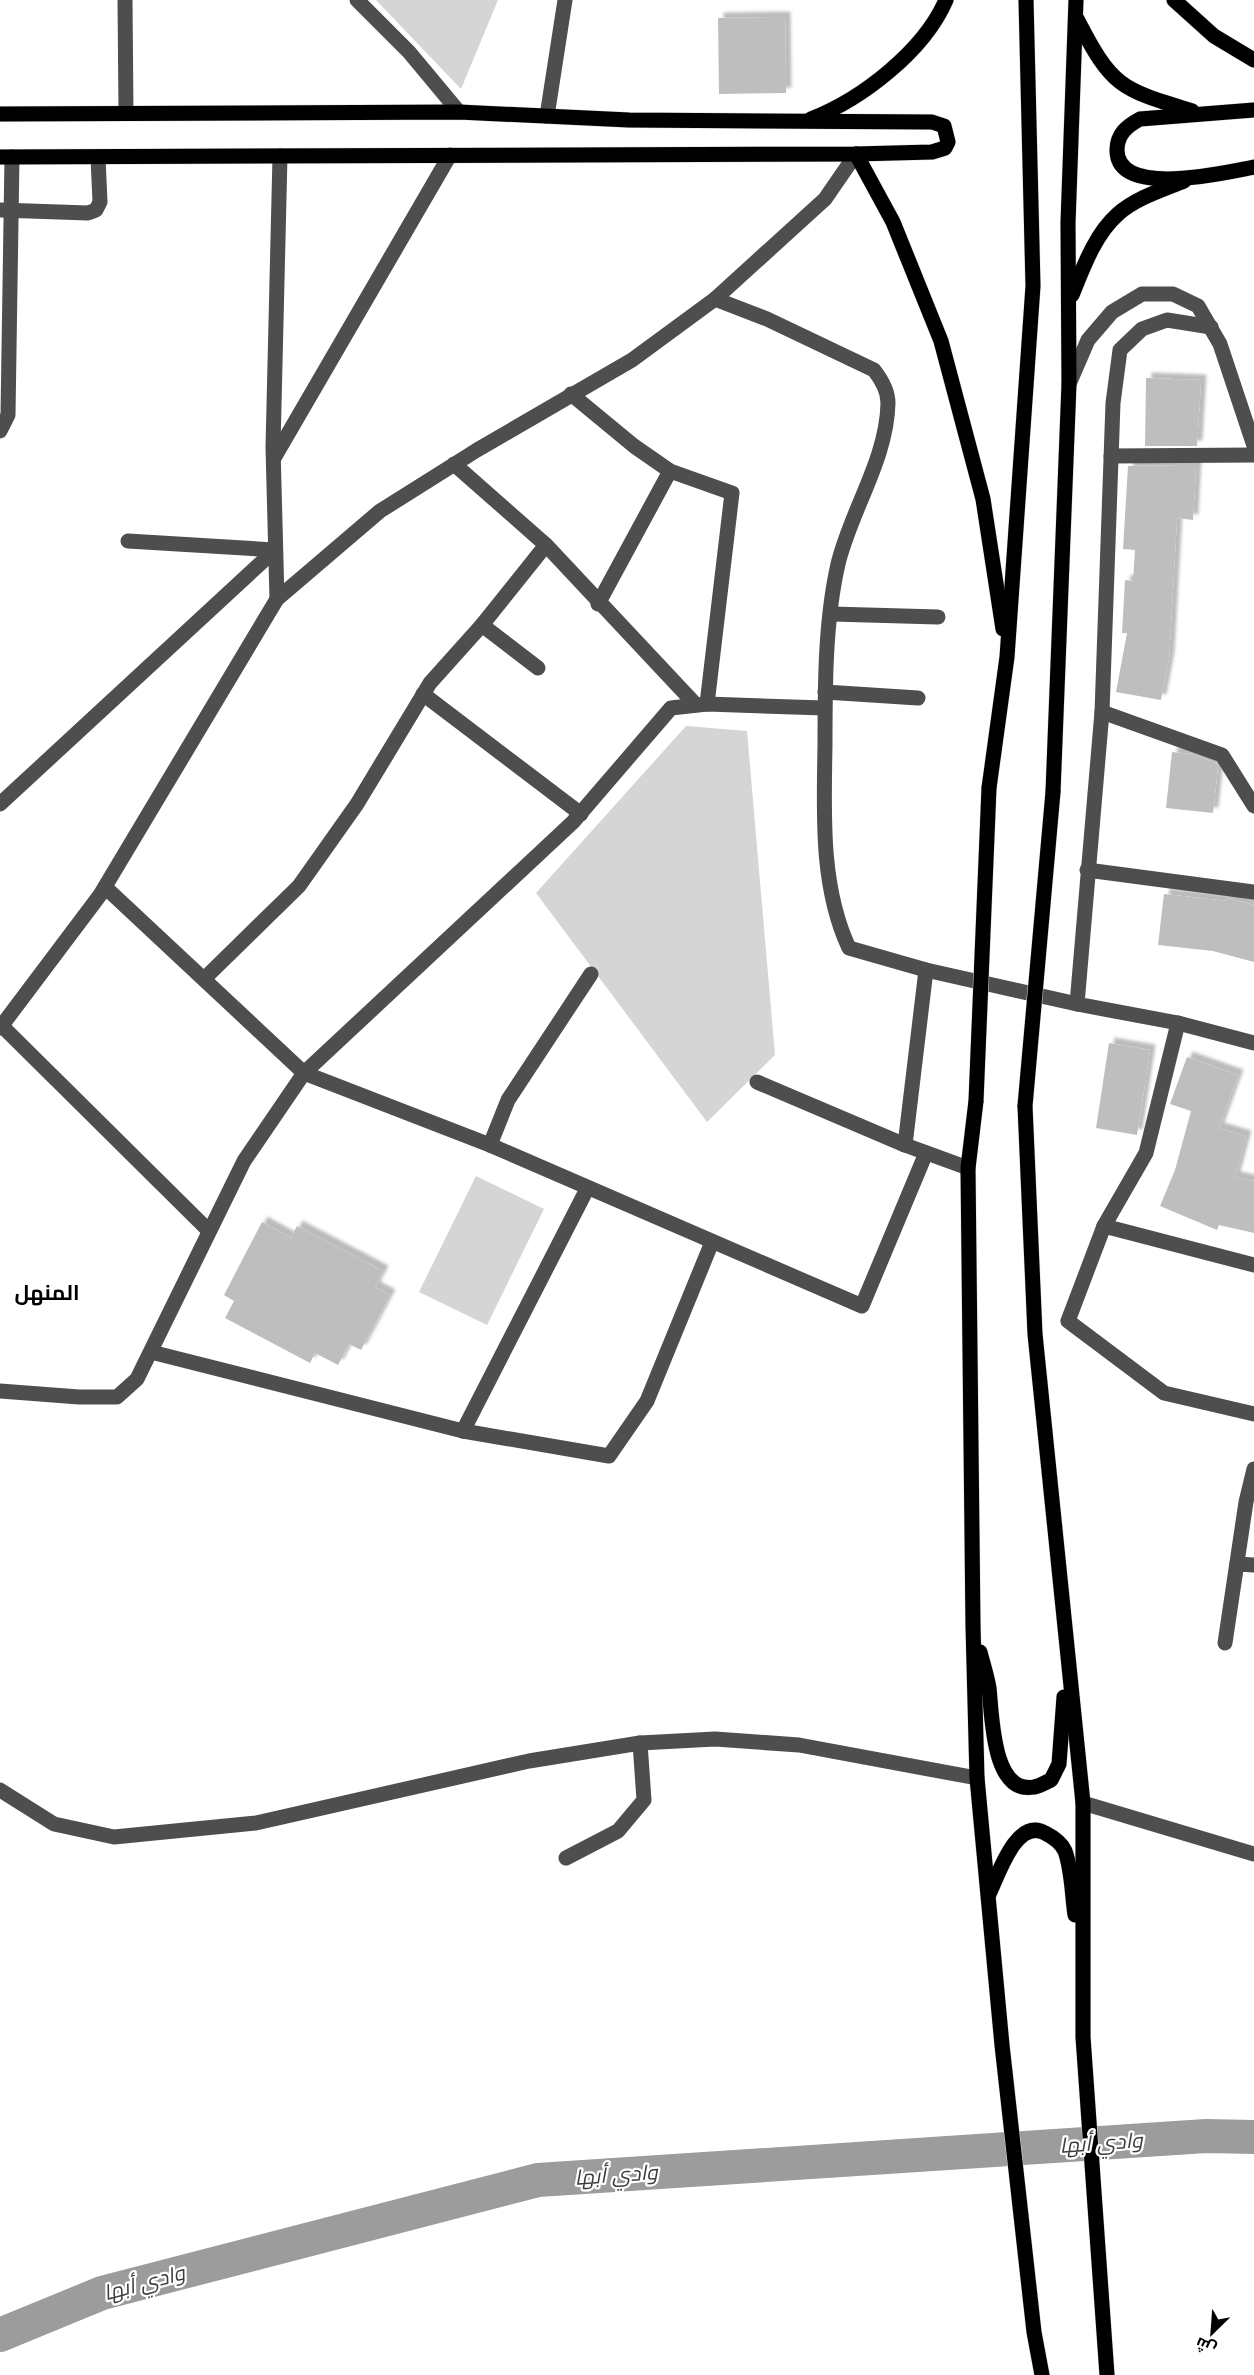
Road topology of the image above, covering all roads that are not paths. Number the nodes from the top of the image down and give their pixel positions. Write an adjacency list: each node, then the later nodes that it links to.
1 (125, 0): 11 (street)
2 (357, 0): 12 (street)
3 (565, 0): 15 (street)
4 (946, 0): 16 (main road)
5 (1026, 0): 45 (main road)
6 (1076, 0): 8 (main road)
7 (1174, 0): 9 (main road)
8 (1076, 17): 14 (main road); 26 (main road)
9 (1254, 60)
10 (1254, 110): 14 (main road)
11 (126, 112): 12 (main road); 13 (main road)
12 (459, 112): 15 (main road)
13 (0, 114)
14 (1201, 114): 23 (main road)
15 (548, 116): 16 (main road)
16 (802, 122): 17 (main road)
17 (856, 154): 18 (main road); 25 (street); 45 (main road)
18 (450, 155): 19 (main road); 34 (street)
19 (280, 156): 21 (main road); 34 (street)
20 (6, 157): 21 (main road); 24 (street)
21 (98, 158): 24 (street)
22 (1254, 167): 23 (main road)
23 (1190, 179): 26 (main road)
24 (6, 210): 30 (street)
25 (715, 299): 29 (street); 42 (street)
26 (1069, 301): 28 (main road)
27 (1211, 327): 28 (street); 31 (street); 33 (street)
28 (1069, 384): 86 (main road, bridge)
29 (572, 394): 35 (street); 36 (street)
30 (0, 431)
31 (1254, 446)
32 (1254, 455): 33 (street)
33 (1111, 456): 52 (street)
34 (273, 459): 39 (street)
35 (454, 464): 38 (street); 40 (street)
36 (670, 471): 41 (street); 50 (street)
37 (128, 541): 39 (street)
38 (546, 545): 41 (street); 44 (street)
39 (275, 550): 40 (street); 53 (street)
40 (277, 599): 57 (street)
41 (598, 604): 50 (street)
42 (832, 614): 43 (street); 47 (street)
43 (938, 617)
44 (482, 626): 46 (street); 48 (street)
45 (1007, 657): 71 (main road, bridge)
46 (538, 668)
47 (825, 692): 49 (street); 51 (street)
48 (423, 694): 55 (street); 61 (street)
49 (918, 698)
50 (702, 705): 51 (street); 55 (street)
51 (824, 708): 59 (street)
52 (1102, 712): 54 (street); 56 (street)
53 (0, 804)
54 (1254, 806)
55 (581, 814): 66 (street)
56 (1087, 870): 58 (street); 62 (street)
57 (105, 887): 61 (street); 64 (street)
58 (1254, 892)
59 (926, 970): 62 (street); 68 (street)
60 (591, 974): 69 (street)
61 (204, 979): 66 (street)
62 (1077, 1004): 63 (street)
63 (1178, 1023): 65 (street); 73 (street)
64 (1, 1027): 74 (street)
65 (1254, 1043)
66 (304, 1073): 69 (street); 74 (street)
67 (758, 1082): 68 (street)
68 (905, 1144): 70 (street)
69 (490, 1145): 72 (street)
70 (926, 1153): 71 (street); 75 (street)
71 (968, 1168): 84 (main road)
72 (587, 1189): 75 (street); 80 (street)
73 (1104, 1226): 76 (street); 79 (street)
74 (209, 1230): 77 (street)
75 (712, 1242): 80 (street)
76 (1254, 1265)
77 (151, 1352): 78 (street); 80 (street)
78 (0, 1391)
79 (1254, 1414)
80 (462, 1431)
81 (1254, 1469): 82 (street)
82 (1237, 1564): 83 (street); 85 (street)
83 (1254, 1565)
84 (973, 1626): 86 (main road); 88 (main road)
85 (1225, 1643)
86 (1066, 1661): 90 (main road)
87 (640, 1743): 88 (street); 89 (street); 92 (street)
88 (977, 1778): 93 (main road)
89 (0, 1790)
90 (1083, 1803): 91 (street); 94 (main road)
91 (1254, 1854)
92 (566, 1858)
93 (988, 1897): 94 (main road); 95 (main road)
94 (1083, 1960): 96 (main road)
95 (1042, 2375)
96 (1107, 2375)

